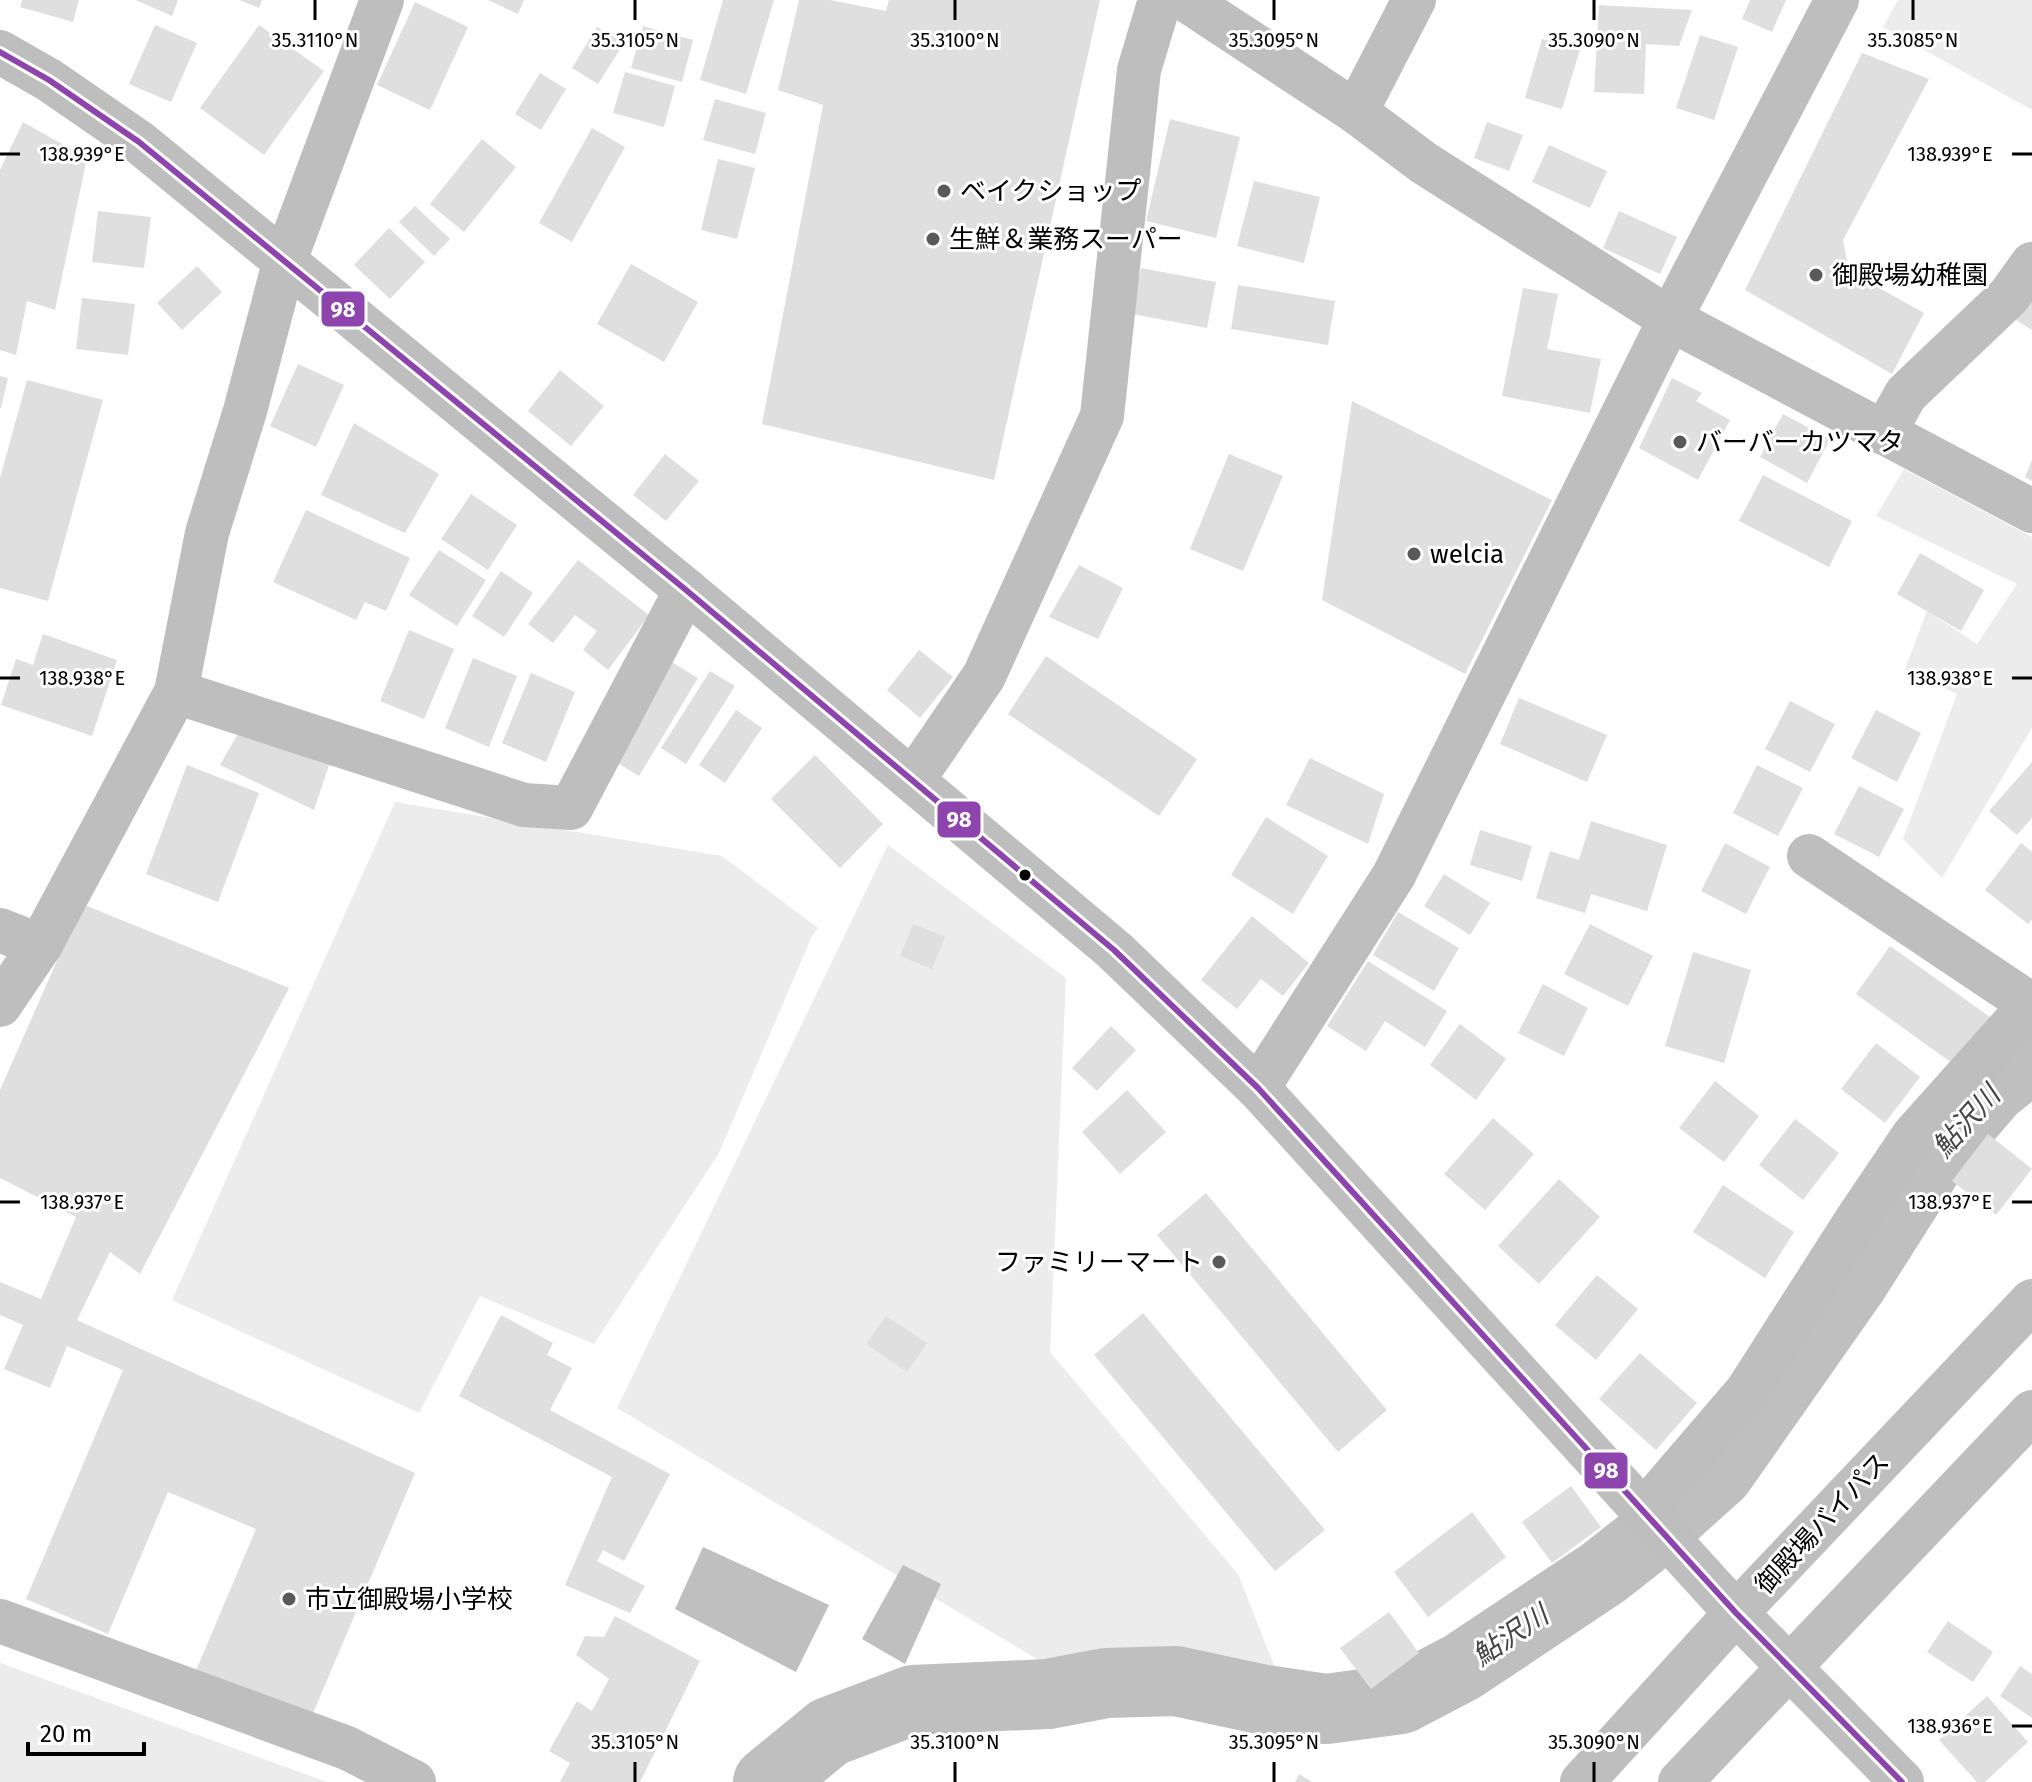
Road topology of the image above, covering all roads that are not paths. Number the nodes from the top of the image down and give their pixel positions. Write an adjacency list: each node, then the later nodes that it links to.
1 (382, 0): 8 (main road)
2 (1160, 0): 15 (main road)
3 (1186, 0): 7 (main road)
4 (1414, 0): 7 (main road)
5 (1837, 0): 10 (main road)
6 (0, 52): 8 (main road)
7 (1356, 112): 10 (main road)
8 (284, 263): 13 (main road); 14 (main road)
9 (2032, 264): 11 (main road)
10 (1670, 319): 11 (main road); 21 (main road)
11 (1884, 433): 12 (main road)
12 (2032, 511)
13 (686, 590): 14 (main road); 15 (main road)
14 (176, 692): 18 (main road)
15 (913, 780): 21 (main road)
16 (1809, 856): 19 (main road)
17 (0, 930): 18 (main road)
18 (40, 946): 20 (main road)
19 (2031, 1004): 24 (main road)
20 (0, 1005)
21 (1258, 1088): 24 (main road)
22 (2032, 1301): 25 (main road, 御殿場バイパス)
23 (2032, 1412): 27 (main road)
24 (1645, 1510): 25 (main road)
25 (1736, 1613): 27 (main road); 29 (main road, 御殿場バイパス)
26 (0, 1621): 28 (main road)
27 (1787, 1666): 30 (main road); 31 (main road)
28 (414, 1782)
29 (1582, 1782)
30 (1680, 1782)
31 (1902, 1782)

